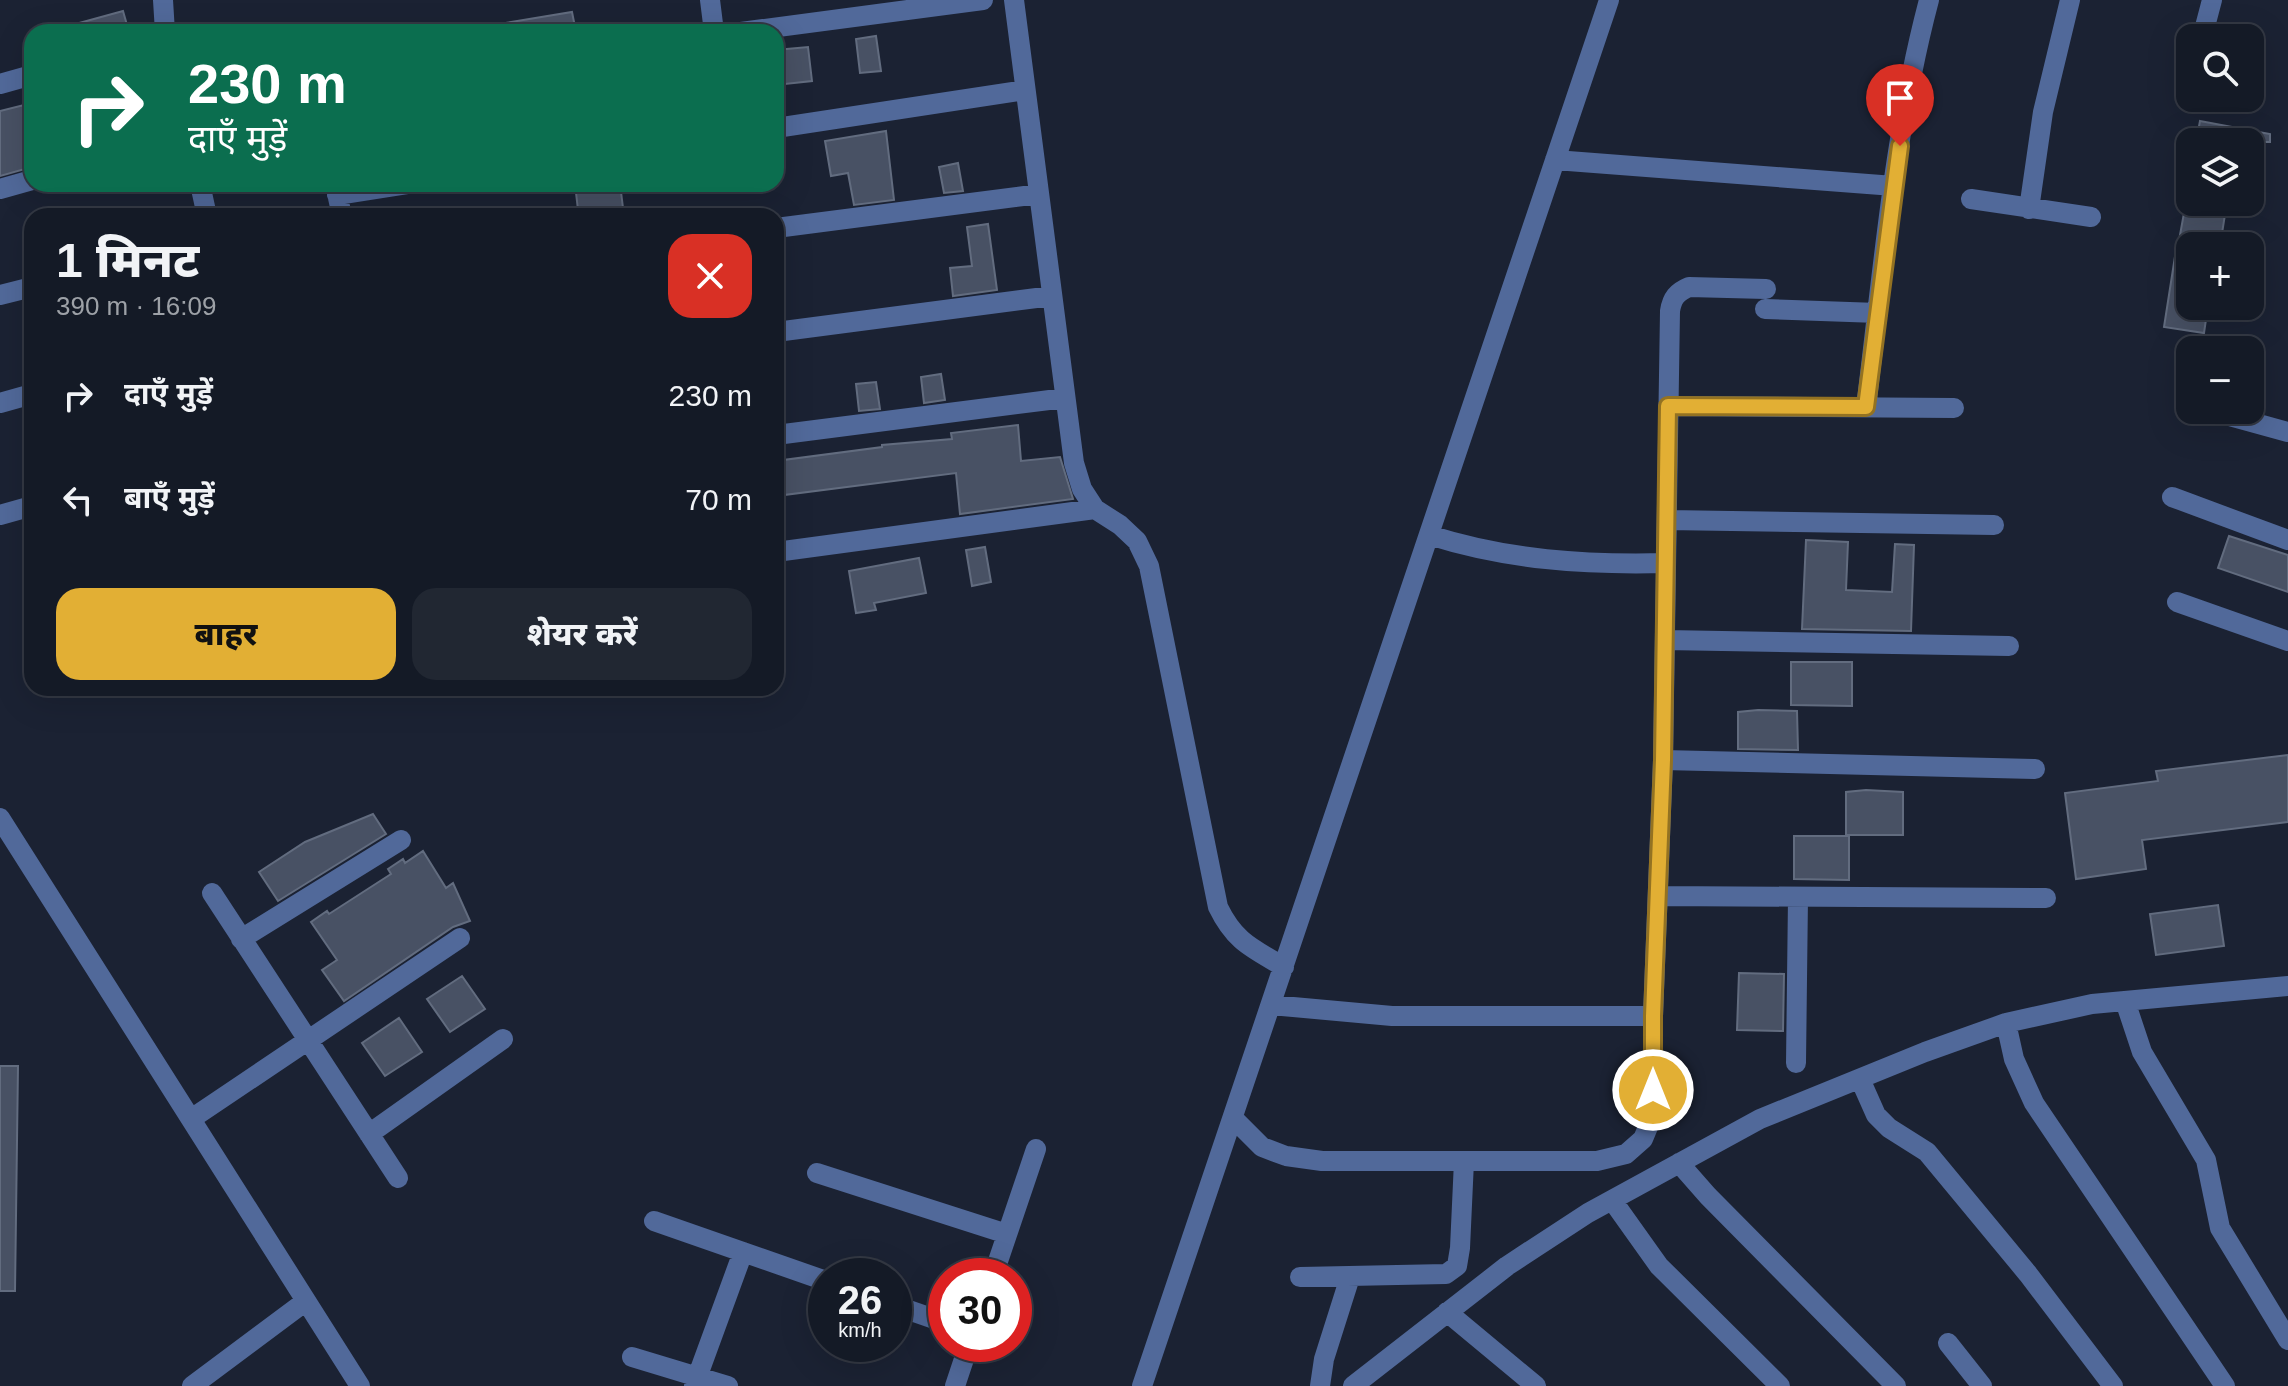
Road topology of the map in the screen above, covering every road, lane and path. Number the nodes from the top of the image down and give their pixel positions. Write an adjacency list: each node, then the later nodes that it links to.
1 (163, 0): 9 (street)
2 (710, 0): 10 (street)
3 (983, 0): 12 (street)
4 (1014, 0): 15 (street)
5 (1609, 0): 17 (street)
6 (1929, 0): 19 (street)
7 (2070, 0): 23 (street)
8 (2212, 0): 11 (street)
9 (164, 24)
10 (713, 24)
11 (2206, 24)
12 (784, 26)
13 (24, 77): 14 (street)
14 (0, 84)
15 (1025, 90): 16 (street); 21 (street)
16 (784, 127)
17 (1555, 160): 19 (street); 46 (street)
18 (24, 182): 20 (street)
19 (1894, 186): 29 (street)
20 (0, 189)
21 (1039, 194): 25 (street); 28 (street)
22 (1971, 199): 23 (street)
23 (2029, 209): 24 (street)
24 (2091, 217)
25 (784, 227)
26 (24, 289): 27 (street)
27 (0, 295)
28 (1052, 296): 30 (street); 32 (street)
29 (1878, 313): 34 (street); 35 (street)
30 (784, 331)
31 (24, 396): 33 (street)
32 (1065, 398): 39 (street); 42 (street)
33 (0, 403)
34 (1668, 406): 35 (street); 44 (street)
35 (1866, 407): 36 (street)
36 (1954, 408)
37 (2259, 424): 38 (street)
38 (2288, 432)
39 (784, 434)
40 (2172, 497): 47 (street)
41 (24, 508): 43 (street)
42 (1095, 509): 48 (street); 64 (street)
43 (0, 515)
44 (1667, 520): 45 (street); 49 (street)
45 (1994, 525)
46 (1429, 535): 49 (street); 64 (street)
47 (2288, 540)
48 (784, 551)
49 (1666, 563): 51 (street)
50 (2177, 602): 52 (street)
51 (1665, 640): 53 (street); 54 (street)
52 (2288, 641)
53 (2009, 646)
54 (1663, 760): 55 (street); 59 (street)
55 (2035, 769)
56 (0, 818): 75 (street)
57 (401, 840): 63 (street)
58 (212, 893): 63 (street)
59 (1658, 896): 60 (street); 68 (street)
60 (1798, 897): 61 (street); 72 (street)
61 (2046, 898)
62 (460, 938): 71 (street)
63 (241, 939): 71 (street)
64 (1284, 967): 67 (street)
65 (2288, 986): 66 (street)
66 (2125, 1001): 69 (street); 92 (street)
67 (1271, 1005): 68 (street); 74 (street)
68 (1653, 1016): 78 (street)
69 (2006, 1023): 73 (street); 109 (street)
70 (503, 1039): 76 (street)
71 (307, 1041): 75 (street); 76 (street)
72 (1796, 1063)
73 (1860, 1079): 79 (street); 108 (street)
74 (1233, 1118): 78 (street); 101 (street)
75 (191, 1119): 90 (street)
76 (369, 1134): 81 (street)
77 (1036, 1149): 84 (street)
78 (1464, 1161): 89 (street)
79 (1679, 1163): 82 (street); 106 (street)
80 (817, 1173): 84 (street)
81 (398, 1178)
82 (1612, 1200): 91 (street); 105 (street)
83 (654, 1221): 85 (street)
84 (1007, 1234): 86 (street)
85 (743, 1252): 87 (street); 96 (street)
86 (999, 1258)
87 (808, 1275)
88 (1300, 1277): 89 (street)
89 (1350, 1277): 102 (street)
90 (306, 1301): 97 (street); 98 (street)
91 (1447, 1312): 103 (street); 104 (street)
92 (2288, 1340)
93 (1948, 1343): 107 (street)
94 (632, 1357): 96 (street)
95 (963, 1362): 100 (street)
96 (695, 1381): 99 (street)
97 (192, 1386)
98 (360, 1386)
99 (728, 1386)
100 (955, 1386)
101 (1142, 1386)
102 (1320, 1386)
103 (1353, 1386)
104 (1536, 1386)
105 (1780, 1386)
106 (1896, 1386)
107 (1982, 1386)
108 (2113, 1386)
109 (2225, 1386)

